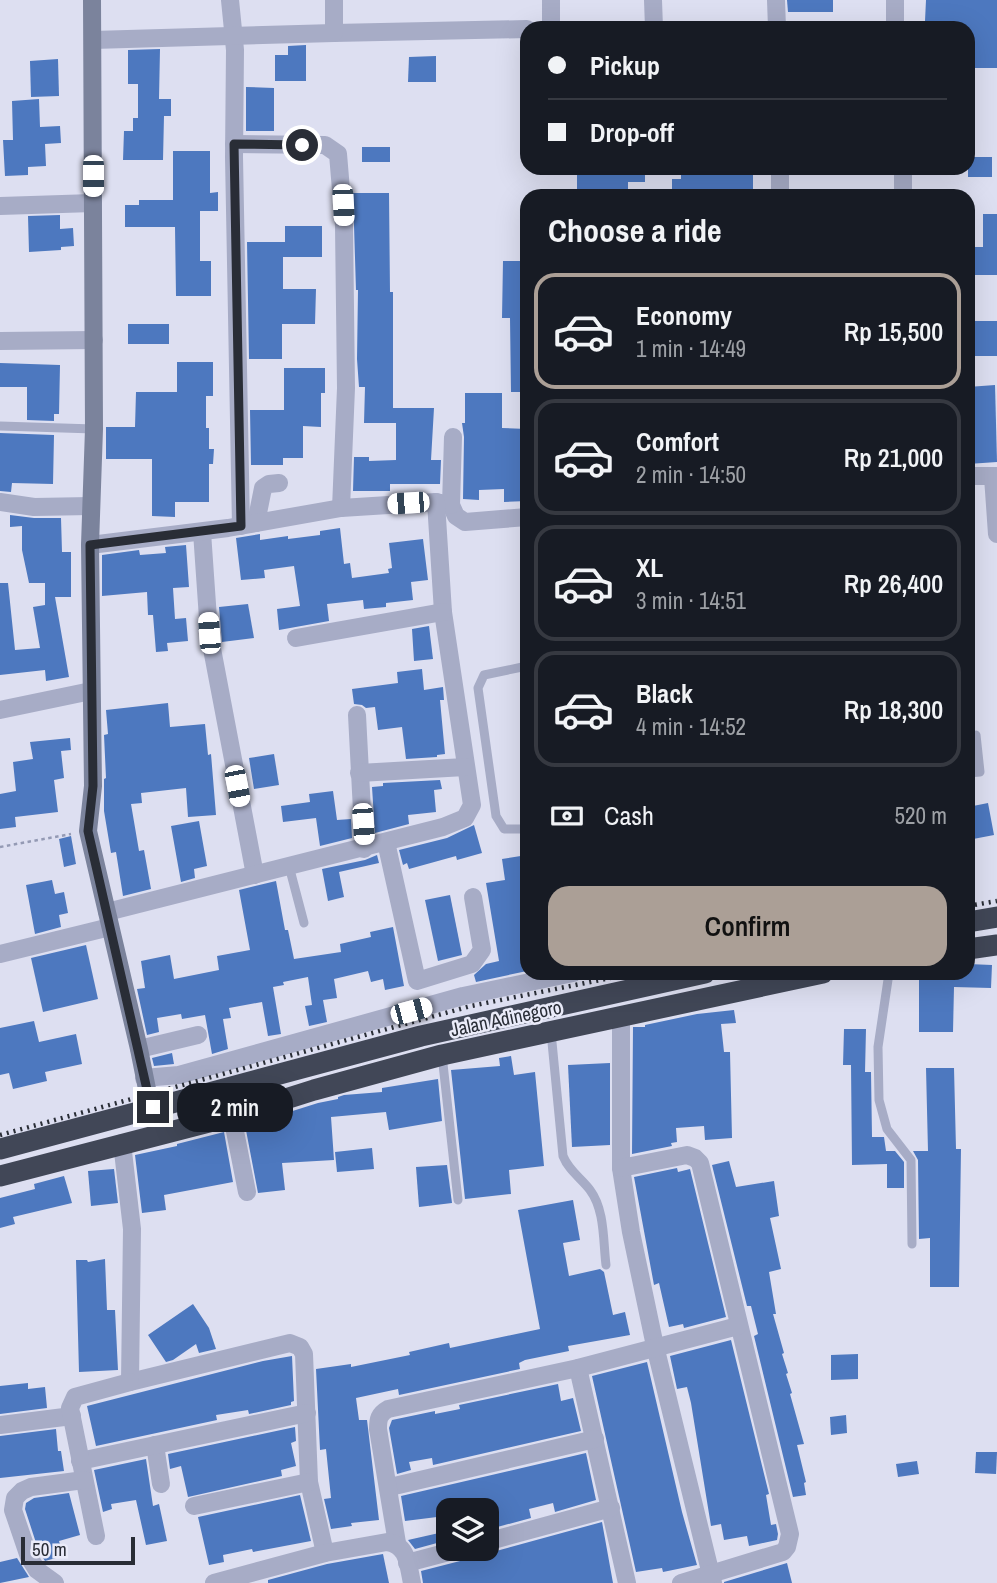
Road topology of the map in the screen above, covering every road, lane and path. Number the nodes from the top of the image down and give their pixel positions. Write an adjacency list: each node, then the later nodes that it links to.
1 (92, 0): 15 (street)
2 (230, 0): 14 (street)
3 (334, 0): 13 (street)
4 (551, 0): 8 (street)
5 (653, 0): 9 (street)
6 (776, 0): 10 (street)
7 (895, 0): 11 (street)
8 (551, 21)
9 (654, 21)
10 (778, 21)
11 (895, 21)
12 (520, 29): 13 (street)
13 (334, 33): 14 (street)
14 (233, 35): 15 (street); 16 (street)
15 (93, 40): 17 (street)
16 (234, 144): 30 (street); 32 (street)
17 (93, 203): 18 (street); 19 (street)
18 (0, 206)
19 (94, 340): 20 (street); 22 (street)
20 (0, 341)
21 (0, 426): 22 (lane)
22 (94, 429): 29 (street)
23 (453, 438): 28 (street)
24 (975, 476): 25 (street)
25 (995, 476): 34 (street)
26 (279, 483): 32 (street)
27 (0, 502): 29 (street)
28 (444, 504): 30 (street); 31 (street); 36 (street)
29 (91, 506): 35 (street)
30 (341, 508): 32 (street)
31 (520, 518)
32 (248, 525): 33 (street)
33 (202, 532): 35 (street); 52 (street)
34 (997, 534)
35 (90, 545): 39 (street)
36 (443, 612): 37 (street); 43 (street)
37 (296, 638)
38 (520, 667): 46 (lane)
39 (91, 691): 40 (street); 47 (street)
40 (0, 710)
41 (357, 715): 44 (street)
42 (975, 735): 45 (lane)
43 (465, 766): 44 (street); 48 (street)
44 (359, 773): 50 (street)
45 (975, 773)
46 (520, 829)
47 (88, 831): 49 (path); 55 (street)
48 (386, 842): 50 (street); 53 (street)
49 (0, 847)
50 (364, 849): 51 (street)
51 (289, 866): 52 (street); 57 (lane)
52 (255, 875): 55 (street)
53 (473, 897)
54 (997, 917): 56 (highway)
55 (109, 919): 60 (street); 68 (street)
56 (975, 921)
57 (304, 923)
58 (997, 945): 59 (highway)
59 (975, 947)
60 (0, 954)
61 (540, 980): 70 (street)
62 (673, 980): 71 (highway)
63 (790, 980): 65 (highway, Jalan Adinegoro)
64 (888, 980): 79 (lane)
65 (621, 1016): 66 (highway, Jalan Adinegoro); 75 (street)
66 (550, 1031): 69 (highway, Jalan Adinegoro); 80 (lane)
67 (198, 1035): 68 (street)
68 (139, 1048): 70 (street)
69 (442, 1055): 72 (highway, Jalan Adinegoro); 78 (lane)
70 (145, 1077): 71 (street)
71 (153, 1107): 74 (highway)
72 (232, 1116): 73 (highway, Jalan Adinegoro); 77 (street)
73 (122, 1143): 76 (highway, Jalan Adinegoro); 84 (street)
74 (0, 1149)
75 (621, 1168): 81 (street); 82 (street)
76 (0, 1176)
77 (247, 1192)
78 (458, 1200)
79 (912, 1244)
80 (606, 1265)
81 (738, 1326): 82 (street); 103 (street)
82 (654, 1346): 83 (street); 103 (street)
83 (578, 1368): 88 (street); 94 (street)
84 (130, 1382): 85 (street); 86 (street)
85 (307, 1413): 89 (street); 92 (street)
86 (72, 1416): 87 (street); 90 (street)
87 (0, 1425)
88 (595, 1439): 94 (street); 96 (street)
89 (155, 1445): 90 (street); 93 (street)
90 (80, 1461): 91 (street)
91 (84, 1479): 97 (street); 104 (street)
92 (309, 1482): 95 (street); 100 (street)
93 (161, 1484)
94 (390, 1488): 99 (street)
95 (194, 1506)
96 (611, 1508): 98 (street); 107 (street)
97 (96, 1536)
98 (499, 1538)
99 (397, 1544): 100 (street); 102 (street)
100 (325, 1553): 105 (street)
101 (436, 1555): 102 (street)
102 (407, 1563): 106 (street)
103 (712, 1579): 108 (street)
104 (55, 1583)
105 (214, 1583)
106 (412, 1583)
107 (627, 1583)
108 (681, 1583)

